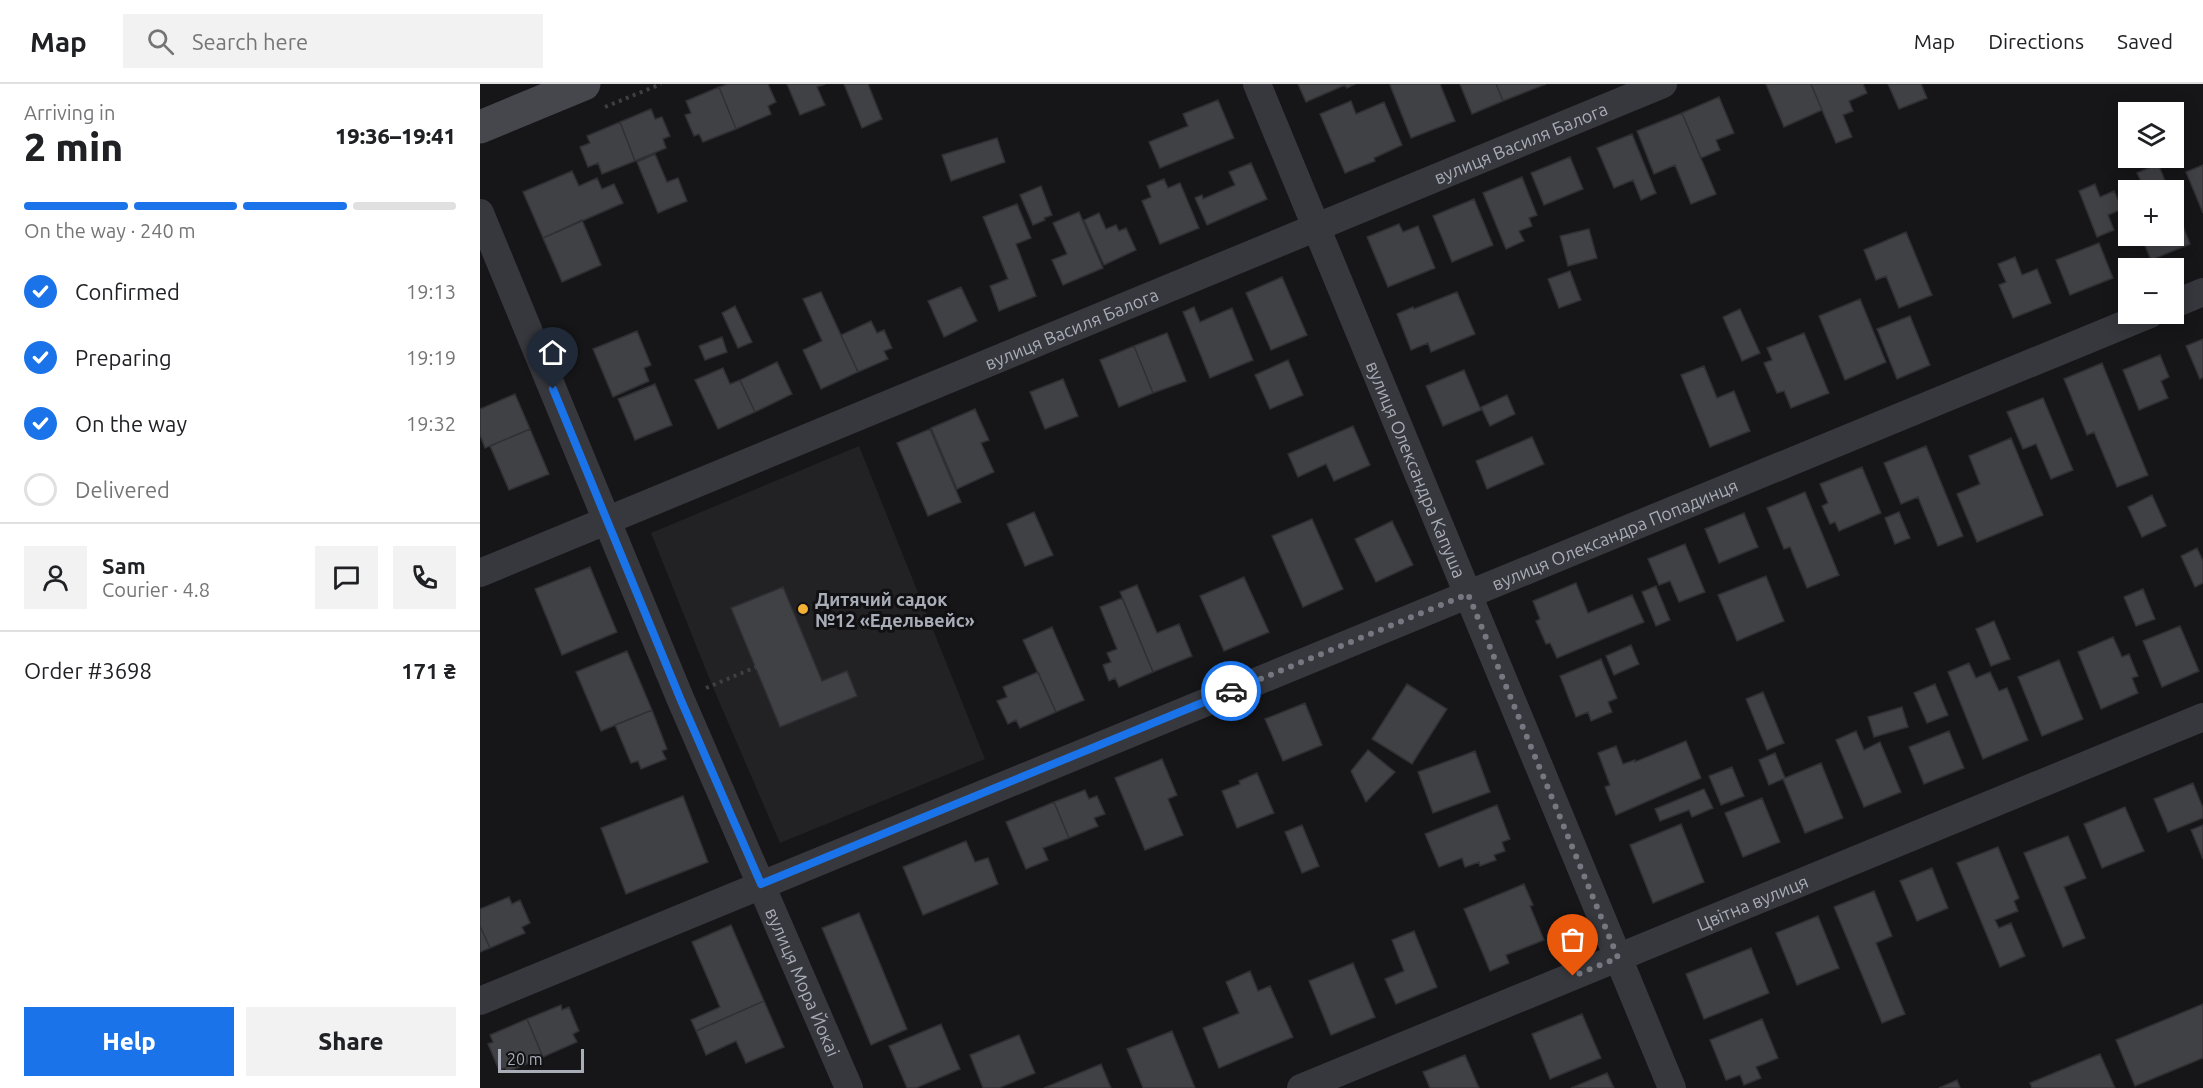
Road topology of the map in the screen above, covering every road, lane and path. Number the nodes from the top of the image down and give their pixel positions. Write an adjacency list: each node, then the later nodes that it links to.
1 (584, 84): 4 (street)
2 (1257, 84): 6 (street, вулиця Олександра Капуша)
3 (1663, 84): 6 (street, вулиця Василя Балога)
4 (480, 127)
5 (480, 213): 10 (street, вулиця Мора Йокаі)
6 (1316, 226): 10 (street, вулиця Василя Балога); 12 (street, вулиця Олександра Капуша)
7 (2203, 292): 8 (street)
8 (2184, 300)
9 (2126, 324): 12 (street, вулиця Олександра Попадинця)
10 (607, 521): 11 (street, вулиця Василя Балога); 14 (street, вулиця Мора Йокаі)
11 (480, 573)
12 (1468, 594): 16 (street, вулиця Олександра Попадинця); 17 (street, вулиця Олександра Капуша)
13 (756, 667): 14 (path)
14 (680, 698): 16 (street, вулиця Мора Йокаі)
15 (2203, 717): 17 (street, Цвітна вулиця)
16 (761, 884): 18 (street, вулиця Олександра Попадинця); 19 (street, вулиця Мора Йокаі)
17 (1618, 958): 20 (street, Цвітна вулиця); 21 (street, вулиця Олександра Капуша)
18 (480, 1001)
19 (849, 1088)
20 (1301, 1088)
21 (1672, 1088)

